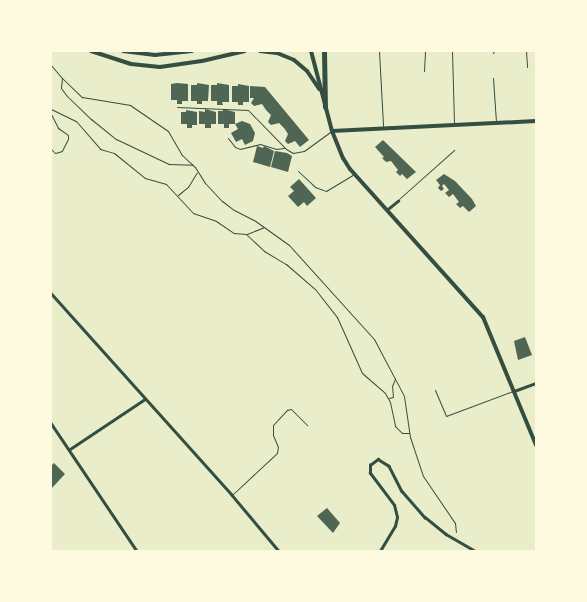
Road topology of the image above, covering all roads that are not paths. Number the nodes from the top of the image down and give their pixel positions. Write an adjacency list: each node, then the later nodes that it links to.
1 (91, 51): 4 (main road)
2 (123, 51): 3 (main road)
3 (192, 51)
4 (245, 51)
5 (260, 51): 15 (main road)
6 (311, 51): 15 (main road)
7 (324, 51): 17 (highway)
8 (380, 51): 21 (lane)
9 (425, 51): 13 (lane)
10 (452, 51): 20 (lane)
11 (526, 51): 12 (lane)
12 (526, 67)
13 (424, 71)
14 (493, 78): 19 (lane)
15 (321, 93): 17 (main road)
16 (176, 107): 24 (lane)
17 (325, 107): 22 (main road)
18 (536, 121): 19 (main road)
19 (496, 123): 20 (main road)
20 (454, 125): 21 (main road)
21 (383, 129): 22 (main road)
22 (332, 131): 24 (lane); 27 (main road)
23 (228, 138): 24 (lane)
24 (284, 148)
25 (454, 150): 28 (lane)
26 (298, 171): 27 (lane)
27 (354, 174): 29 (main road)
28 (398, 201): 29 (street)
29 (388, 209): 33 (main road)
30 (51, 293): 34 (street)
31 (536, 383): 33 (street)
32 (435, 390): 33 (lane)
33 (514, 390): 37 (main road)
34 (145, 399): 38 (street); 39 (street)
35 (51, 423): 38 (street)
36 (307, 425): 39 (lane)
37 (536, 445)
38 (69, 450): 40 (street)
39 (232, 495): 41 (street)
40 (138, 551)
41 (279, 551)
42 (380, 551): 43 (street)
43 (474, 551)

